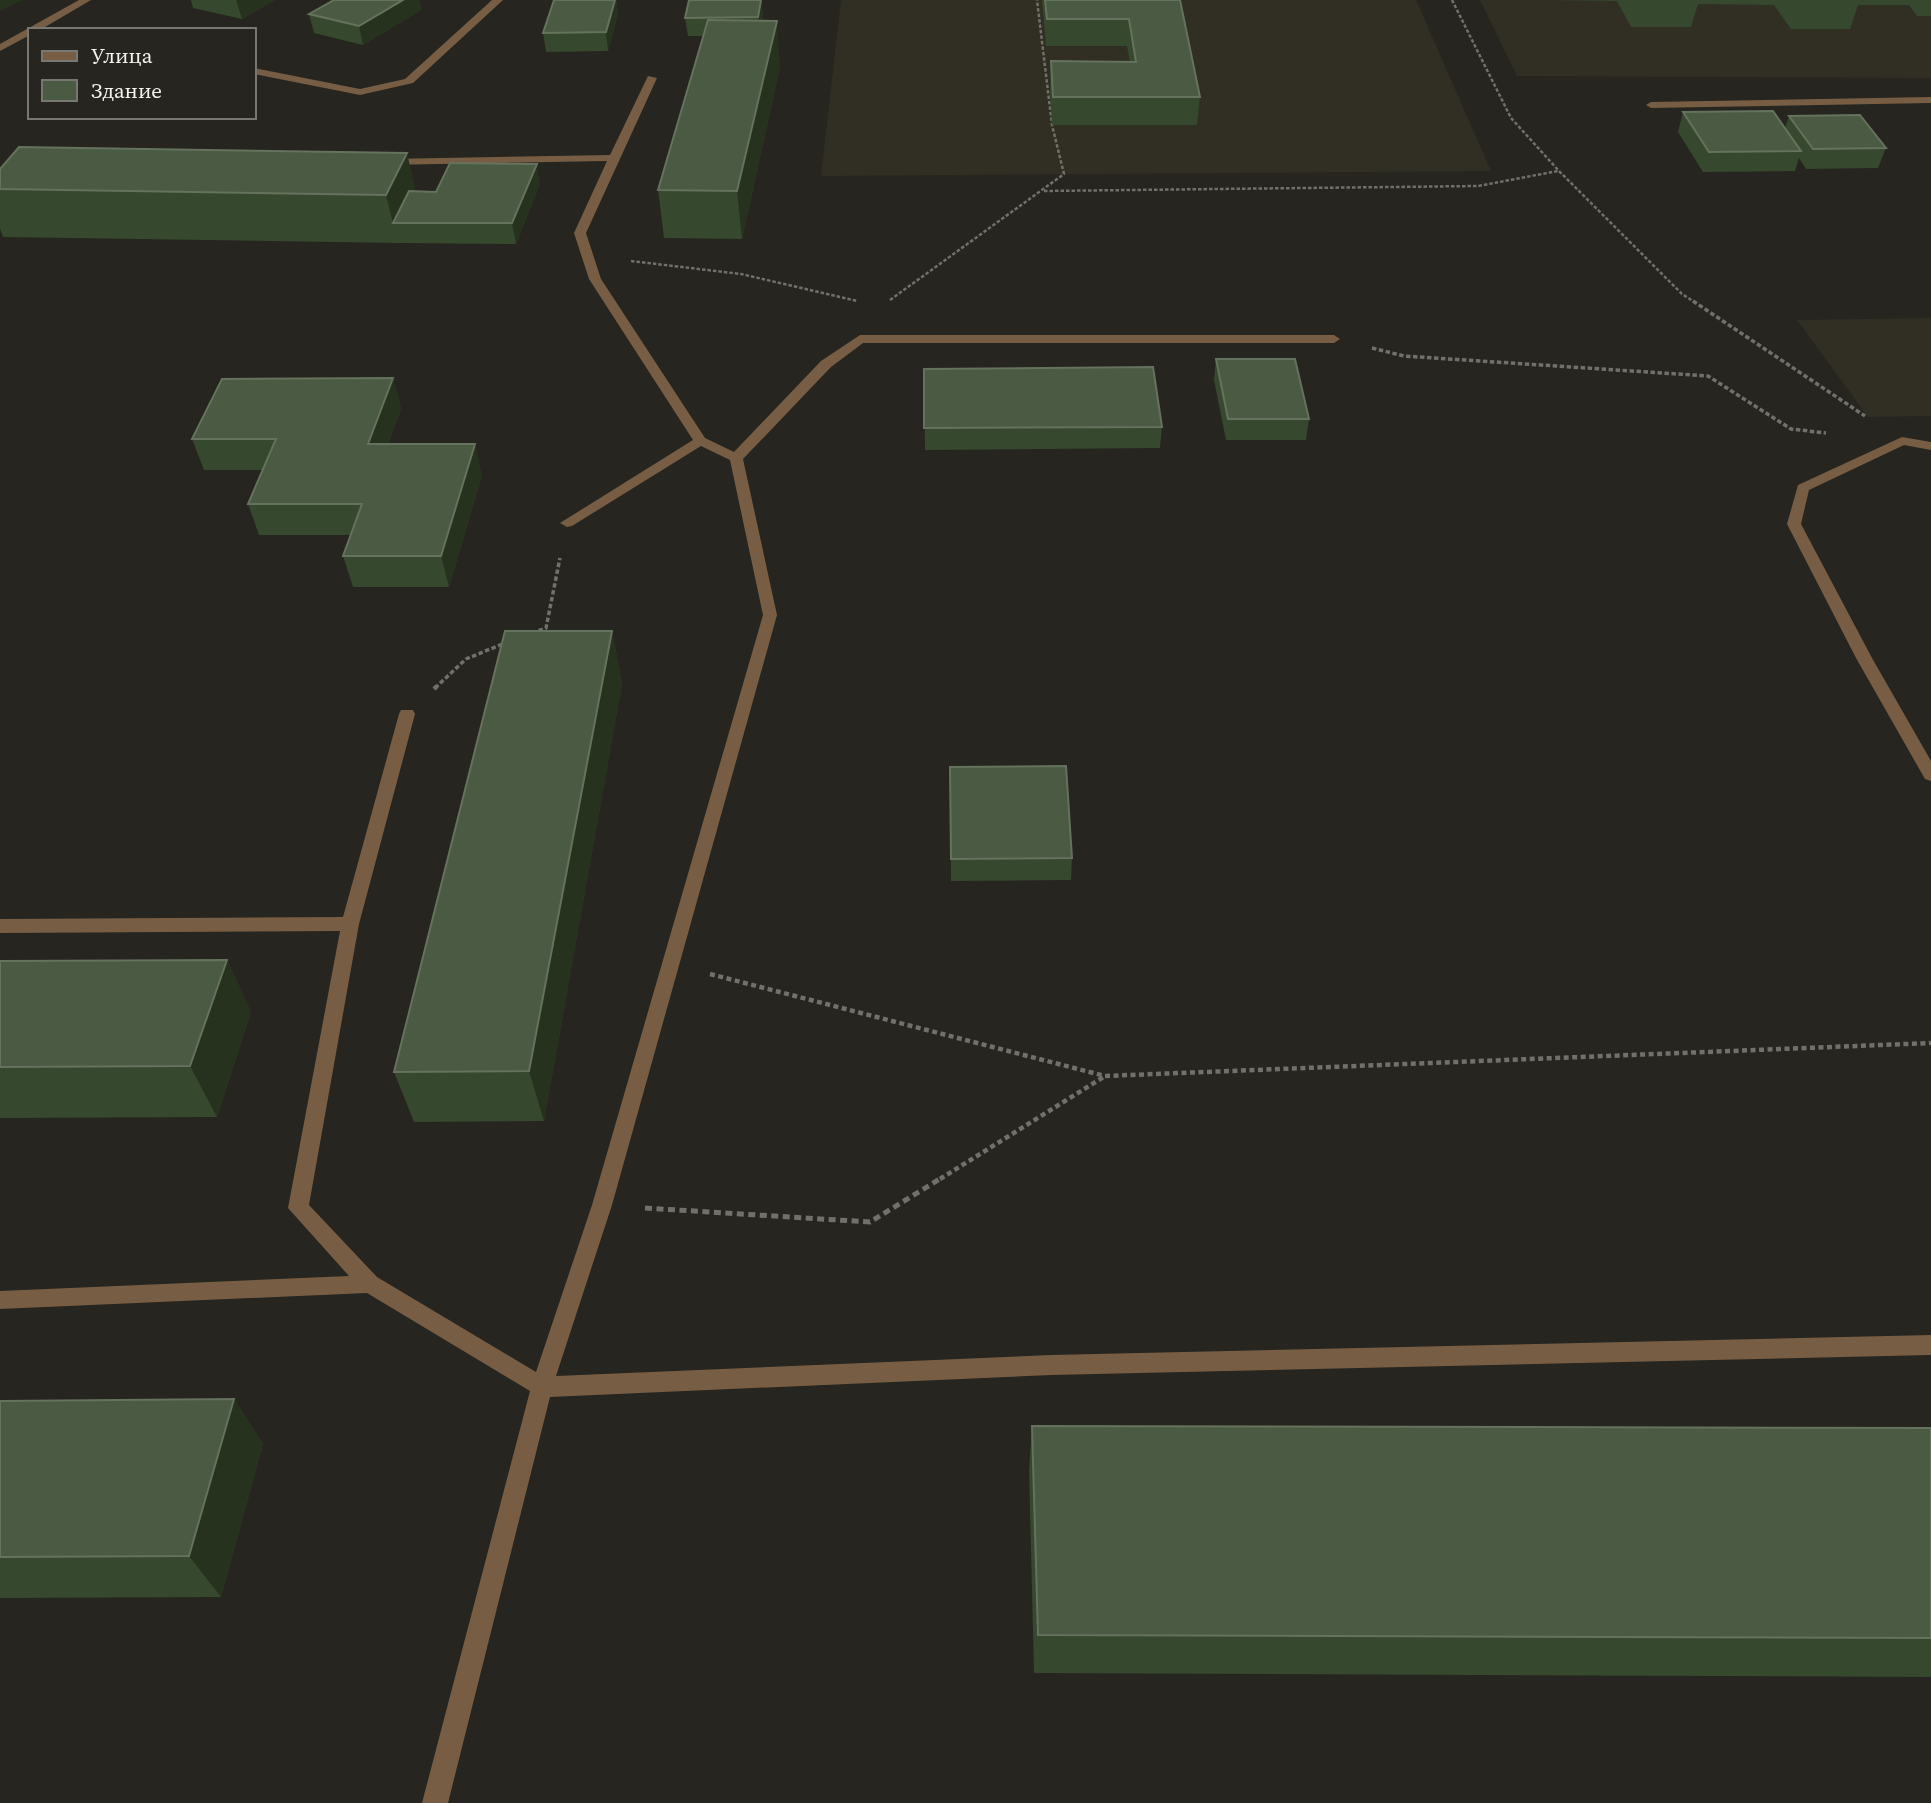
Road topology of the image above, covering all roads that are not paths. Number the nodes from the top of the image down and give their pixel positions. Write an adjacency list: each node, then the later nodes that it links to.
1 (86, 0): 3 (street)
2 (498, 0): 6 (street)
3 (37, 28)
4 (28, 33): 5 (street)
5 (0, 48)
6 (256, 71)
7 (652, 78): 10 (street)
8 (1931, 100): 9 (street)
9 (1651, 105)
10 (614, 158): 11 (street); 13 (street)
11 (376, 163)
12 (1334, 339): 15 (street)
13 (700, 441): 15 (street); 16 (street)
14 (1931, 446): 18 (street)
15 (736, 458): 24 (street)
16 (568, 523)
17 (408, 714): 19 (street)
18 (1931, 775)
19 (351, 924): 20 (street); 21 (street)
20 (0, 926)
21 (370, 1284): 22 (street); 24 (street)
22 (0, 1300)
23 (1931, 1345): 24 (street)
24 (542, 1387): 25 (street)
25 (435, 1803)

